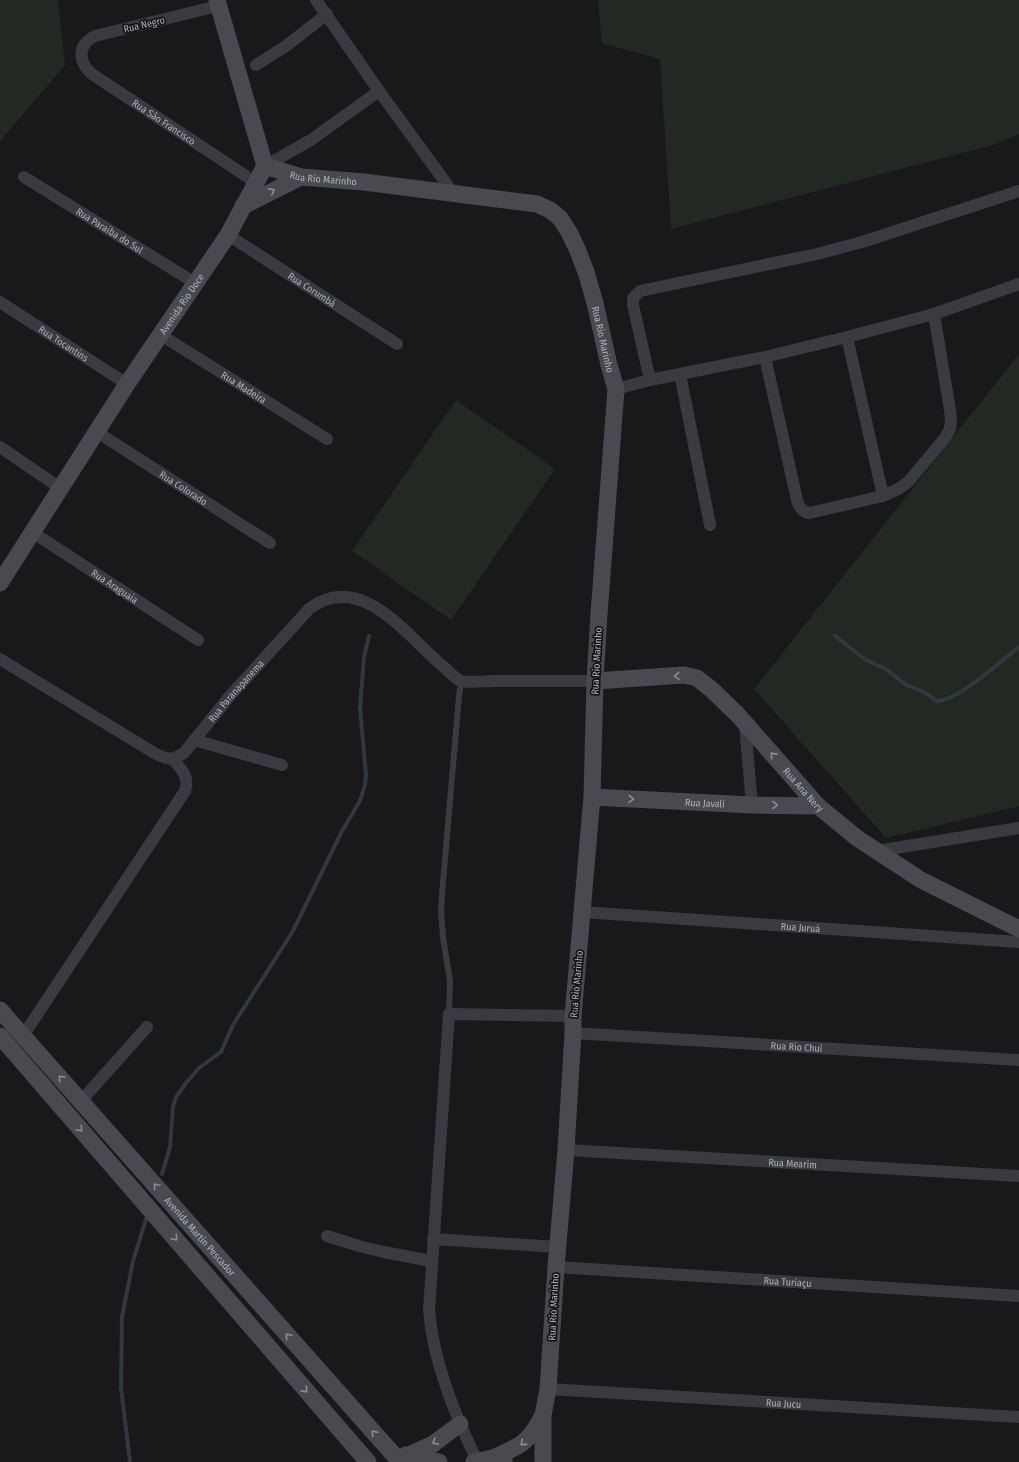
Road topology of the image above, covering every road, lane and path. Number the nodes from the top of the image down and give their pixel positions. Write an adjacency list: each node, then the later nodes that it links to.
1 (316, 0): 3 (street)
2 (217, 3): 4 (street, Rua Negro); 7 (street)
3 (327, 14): 5 (street); 6 (street)
4 (82, 55): 10 (street, Rua São Francisco)
5 (256, 65)
6 (380, 91): 7 (street); 12 (street)
7 (265, 166): 9 (street, Rua Rio Marinho); 10 (street, Avenida Rio Doce)
8 (24, 177): 15 (street, Rua Paraíba do Sul)
9 (301, 177): 12 (street, Rua Rio Marinho); 13 (street, one-way to 9)
10 (256, 182): 13 (street, Avenida Rio Doce)
11 (1019, 191): 24 (street)
12 (454, 194): 26 (street, Rua Rio Marinho)
13 (243, 206): 14 (street, Avenida Rio Doce)
14 (228, 235): 15 (street, Avenida Rio Doce); 21 (street, Rua Corumbá)
15 (195, 283): 19 (street, Avenida Rio Doce)
16 (1019, 284): 18 (street)
17 (0, 302): 25 (street, Rua Tocantins)
18 (934, 314): 20 (street); 31 (street)
19 (161, 335): 25 (street, Avenida Rio Doce); 28 (street, Rua Madeira)
20 (846, 338): 22 (street); 31 (street)
21 (397, 344)
22 (765, 357): 23 (street); 31 (street)
23 (680, 374): 24 (street); 32 (street)
24 (650, 380): 26 (street)
25 (127, 384): 27 (street, Avenida Rio Doce)
26 (616, 389): 39 (street, Rua Rio Marinho)
27 (97, 432): 30 (street, Avenida Rio Doce); 34 (street, Rua Colorado)
28 (327, 439)
29 (0, 447): 30 (street)
30 (60, 488): 33 (street, Avenida Rio Doce)
31 (883, 496)
32 (710, 525)
33 (32, 532): 35 (street, Avenida Rio Doce); 36 (street, Rua Araguaia)
34 (270, 543)
35 (0, 583)
36 (198, 640)
37 (0, 659): 42 (street)
38 (461, 681): 39 (street); 41 (street, Rua Paranapanema); 53 (lane)
39 (595, 681): 40 (street, Rua Ana Nery, one-way to 39); 44 (street, Rua Rio Marinho)
40 (745, 724): 45 (street); 46 (street, Rua Ana Nery, one-way to 40)
41 (194, 740): 42 (street, Rua Paranapanema); 43 (street)
42 (172, 759): 58 (street)
43 (282, 766)
44 (592, 797): 45 (street, Rua Javali, one-way to 45); 49 (street, Rua Rio Marinho)
45 (752, 805): 46 (street, Rua Javali, one-way to 46)
46 (818, 806): 48 (street, Rua Ana Nery)
47 (1019, 828): 48 (street)
48 (877, 851): 50 (street, Rua Ana Nery)
49 (582, 912): 51 (street, Rua Juruá); 54 (street, Rua Rio Marinho)
50 (1019, 929)
51 (1019, 942)
52 (0, 1010): 58 (street, Avenida Martin Pescador)
53 (449, 1014): 54 (street); 64 (street)
54 (573, 1016): 56 (street, Rua Rio Marinho)
55 (147, 1027): 60 (street)
56 (573, 1033): 59 (street, Rua Rio Chuí); 61 (street, Rua Rio Marinho)
57 (0, 1036): 75 (street, Avenida Martin Pescador, one-way to 75)
58 (23, 1036): 60 (street, Avenida Martin Pescador, one-way to 58)
59 (1019, 1060)
60 (81, 1101): 73 (street, Avenida Martin Pescador, one-way to 60)
61 (566, 1150): 62 (street, Rua Mearim); 65 (street, Rua Rio Marinho)
62 (1019, 1176)
63 (327, 1236): 66 (street)
64 (433, 1239): 65 (street); 66 (street)
65 (558, 1247): 67 (street, Rua Rio Marinho)
66 (431, 1261): 72 (street)
67 (556, 1267): 68 (street, Rua Turiaçu); 69 (street, Rua Rio Marinho)
68 (1019, 1296)
69 (548, 1389): 70 (street, Rua Rio Marinho); 71 (street, Rua Jucu)
70 (544, 1415): 74 (street, Rua Rio Marinho, one-way to 74); 78 (street, Rua Rio Marinho)
71 (1019, 1417)
72 (460, 1424): 73 (street, one-way to 73); 74 (street)
73 (404, 1459): 76 (street)
74 (481, 1461): 77 (street)
75 (368, 1462)
76 (439, 1462)
77 (513, 1462)
78 (543, 1462)

